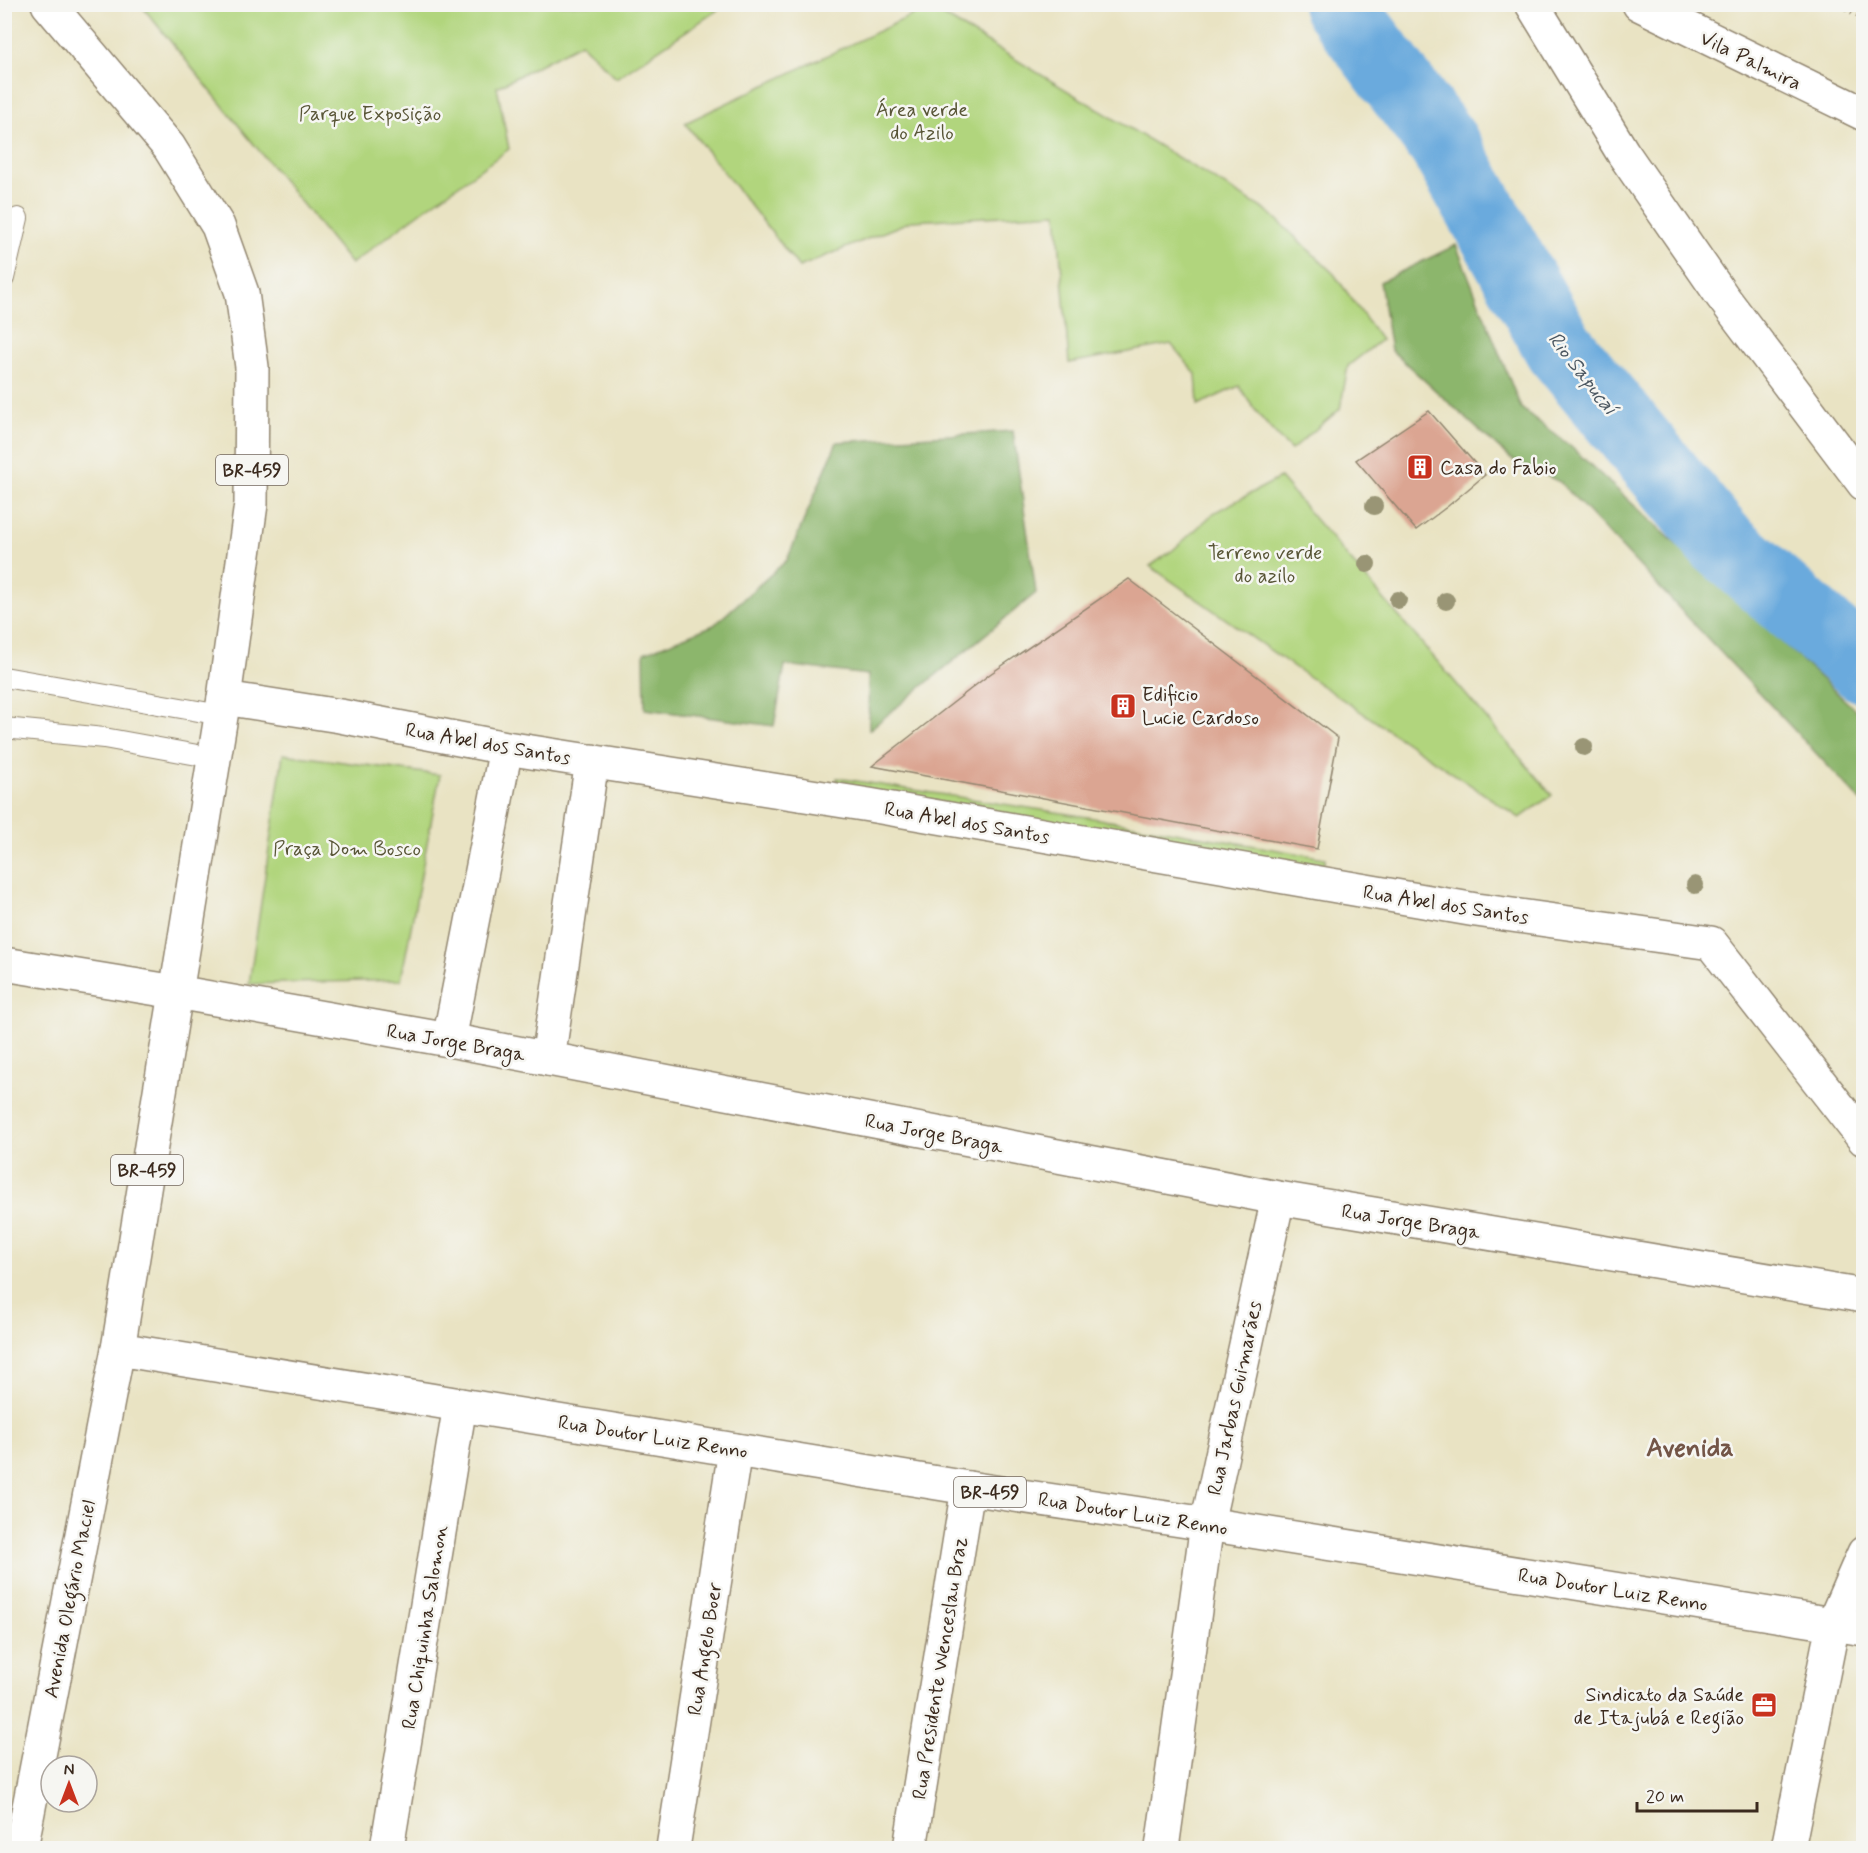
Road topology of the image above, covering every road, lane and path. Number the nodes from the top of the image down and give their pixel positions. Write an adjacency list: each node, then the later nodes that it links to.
1 (48, 4): 11 (main road, BR-459)
2 (1532, 4): 9 (main road)
3 (1639, 4): 6 (main road, Vila Palmira)
4 (1834, 4): 5 (path)
5 (1863, 19)
6 (1863, 114)
7 (18, 218): 8 (lane)
8 (4, 278)
9 (1863, 484)
10 (4, 677): 11 (lane)
11 (223, 707): 13 (main road, Rua Abel dos Santos); 14 (main road, BR-459)
12 (4, 728): 14 (lane)
13 (506, 748): 15 (main road, Rua Abel dos Santos); 18 (main road)
14 (214, 758): 17 (main road, BR-459)
15 (592, 761): 19 (main road); 20 (main road, Rua Abel dos Santos)
16 (4, 964): 17 (main road, Rua Jorge Braga)
17 (176, 992): 18 (main road, Rua Jorge Braga); 23 (main road, BR-459)
18 (449, 1040): 19 (main road, Rua Jorge Braga)
19 (548, 1059): 21 (main road, Rua Jorge Braga)
20 (1863, 1139)
21 (1278, 1198): 22 (main road, Rua Jorge Braga); 27 (main road, Rua Jarbas Guimarães)
22 (1863, 1296)
23 (118, 1349): 24 (main road, Rua Doutor Luiz Renno / BR-459); 30 (main road, Avenida Olegário Maciel)
24 (460, 1405): 25 (main road, Rua Doutor Luiz Renno / BR-459); 31 (main road, Rua Chiquinha Salomon)
25 (735, 1450): 26 (main road, Rua Doutor Luiz Renno / BR-459); 32 (main road, Rua Angelo Boer)
26 (968, 1488): 27 (main road, Rua Doutor Luiz Renno / BR-459); 33 (main road, Rua Presidente Wenceslau Braz)
27 (1207, 1524): 29 (main road, Rua Doutor Luiz Renno / BR-459); 34 (main road, Rua Jarbas Guimarães)
28 (1863, 1553): 29 (main road)
29 (1848, 1627): 35 (main road)
30 (21, 1848)
31 (387, 1848)
32 (673, 1848)
33 (910, 1848)
34 (1167, 1848)
35 (1788, 1848)

